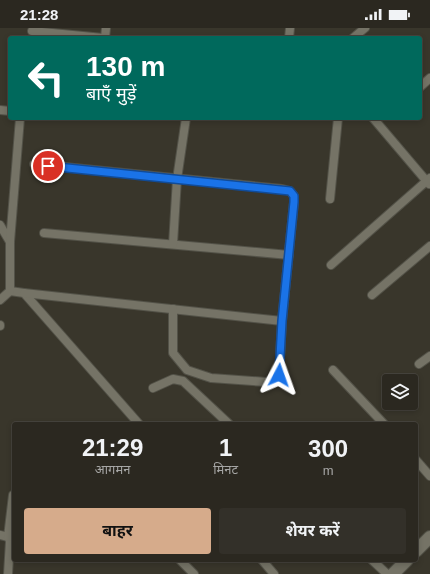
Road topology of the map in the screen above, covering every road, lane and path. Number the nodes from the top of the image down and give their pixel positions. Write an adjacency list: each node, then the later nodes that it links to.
1 (365, 28): 4 (street)
2 (31, 32): 3 (street)
3 (80, 36)
4 (355, 36)
5 (430, 78): 6 (street)
6 (422, 84)
7 (20, 120): 17 (street)
8 (186, 120): 12 (street)
9 (338, 120): 14 (street)
10 (378, 120): 13 (street)
11 (34, 164): 12 (street)
12 (177, 179): 18 (street); 20 (street)
13 (429, 181): 21 (street)
14 (330, 199)
15 (0, 225): 17 (street)
16 (44, 233): 18 (street)
17 (10, 242): 22 (street)
18 (173, 244): 20 (street)
19 (430, 246): 24 (street)
20 (289, 255): 27 (street)
21 (331, 266)
22 (10, 291): 23 (street); 25 (street)
23 (24, 293): 26 (street); 32 (street)
24 (372, 294)
25 (0, 300)
26 (173, 309): 27 (street); 27 (street)
27 (282, 321)
28 (430, 356): 29 (street)
29 (419, 364)
30 (333, 370): 34 (street)
31 (153, 388): 33 (street)
32 (137, 422)
33 (227, 422)
34 (382, 422)
35 (418, 462): 36 (street)
36 (430, 476)
37 (12, 500): 38 (street)
38 (4, 536): 45 (street)
39 (430, 536): 40 (street)
40 (418, 548)
41 (182, 562): 46 (street)
42 (264, 562): 47 (street)
43 (374, 562): 48 (street)
44 (405, 562): 49 (street)
45 (8, 574)
46 (194, 574)
47 (274, 574)
48 (387, 574)
49 (393, 574)

